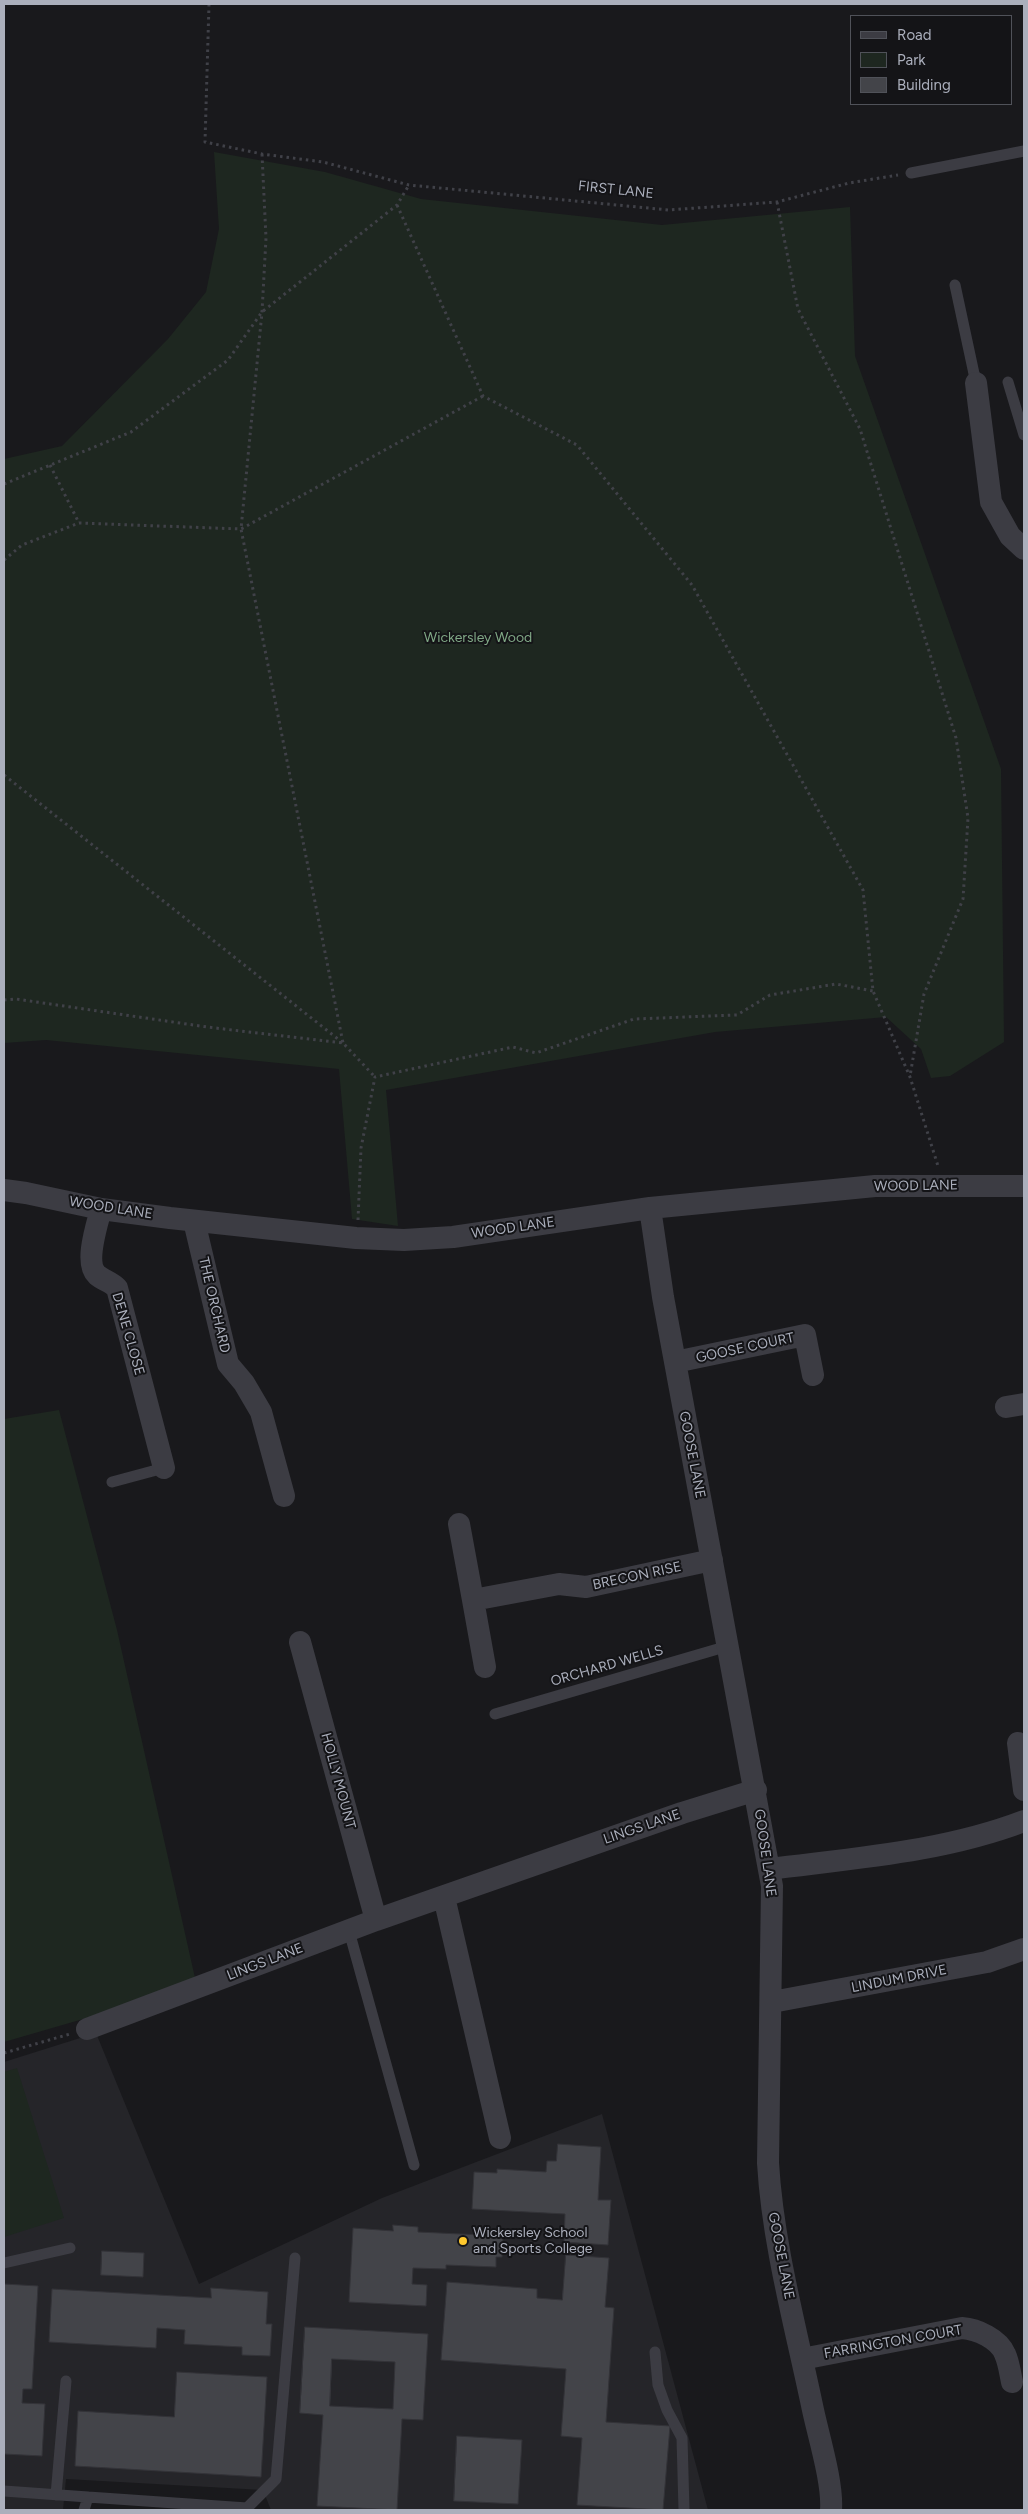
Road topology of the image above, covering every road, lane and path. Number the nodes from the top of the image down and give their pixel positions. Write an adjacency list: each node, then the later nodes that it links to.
1 (209, 4): 3 (path, FIRST LANE)
2 (1024, 151): 4 (lane)
3 (262, 154): 5 (path, FIRST LANE); 9 (path)
4 (911, 173): 6 (path, FIRST LANE)
5 (409, 185): 6 (path, FIRST LANE); 7 (path)
6 (777, 202): 25 (path)
7 (398, 205): 9 (path); 12 (path)
8 (955, 285): 11 (lane)
9 (262, 312): 14 (path); 17 (path)
10 (1008, 382): 13 (lane)
11 (976, 383): 18 (street)
12 (483, 396): 17 (path); 21 (path)
13 (1024, 435)
14 (50, 465): 15 (path); 16 (path)
15 (4, 484)
16 (79, 523): 17 (path); 19 (path)
17 (241, 529): 23 (path)
18 (1024, 549)
19 (4, 560)
20 (4, 775): 23 (path)
21 (873, 990): 24 (path); 25 (path)
22 (4, 1000): 23 (path)
23 (343, 1044): 24 (path)
24 (375, 1077): 32 (path)
25 (910, 1077): 26 (path)
26 (944, 1185): 27 (street, WOOD LANE); 30 (street, WOOD LANE)
27 (1024, 1186)
28 (4, 1190): 29 (street, WOOD LANE)
29 (101, 1208): 31 (street, WOOD LANE); 35 (street, DENE CLOSE)
30 (650, 1208): 32 (street, WOOD LANE); 33 (street, GOOSE LANE)
31 (194, 1221): 32 (street, WOOD LANE); 37 (street, THE ORCHARD)
32 (356, 1238)
33 (675, 1362): 34 (street, GOOSE COURT); 39 (street, GOOSE LANE)
34 (813, 1374)
35 (164, 1468): 36 (lane)
36 (112, 1482)
37 (284, 1496)
38 (458, 1524): 40 (street)
39 (712, 1560): 40 (street, BRECON RISE); 42 (street, GOOSE LANE)
40 (473, 1600): 43 (street)
41 (300, 1642): 51 (street, HOLLY MOUNT)
42 (728, 1646): 44 (lane, ORCHARD WELLS); 46 (street, GOOSE LANE)
43 (485, 1666)
44 (495, 1714)
45 (1018, 1743): 47 (street)
46 (756, 1790): 49 (street, GOOSE LANE); 50 (street, LINGS LANE)
47 (1024, 1790)
48 (1024, 1821): 49 (street)
49 (770, 1869): 54 (street, GOOSE LANE)
50 (444, 1897): 51 (street, LINGS LANE); 57 (street)
51 (376, 1920): 52 (street, LINGS LANE)
52 (349, 1931): 55 (street, LINGS LANE); 58 (lane)
53 (1024, 1949): 54 (street, LINDUM DRIVE)
54 (772, 2002): 63 (street, GOOSE LANE)
55 (87, 2029): 56 (path)
56 (4, 2053)
57 (500, 2138)
58 (414, 2165)
59 (70, 2248): 61 (lane)
60 (295, 2258): 70 (lane)
61 (4, 2263)
62 (655, 2352): 72 (lane)
63 (802, 2359): 65 (street, FARRINGTON COURT); 69 (street, GOOSE LANE)
64 (66, 2380): 67 (lane)
65 (1012, 2382)
66 (4, 2492): 67 (lane)
67 (56, 2495): 68 (lane)
68 (88, 2497): 70 (lane); 71 (lane)
69 (833, 2507)
70 (248, 2509)
71 (84, 2510)
72 (684, 2510)

